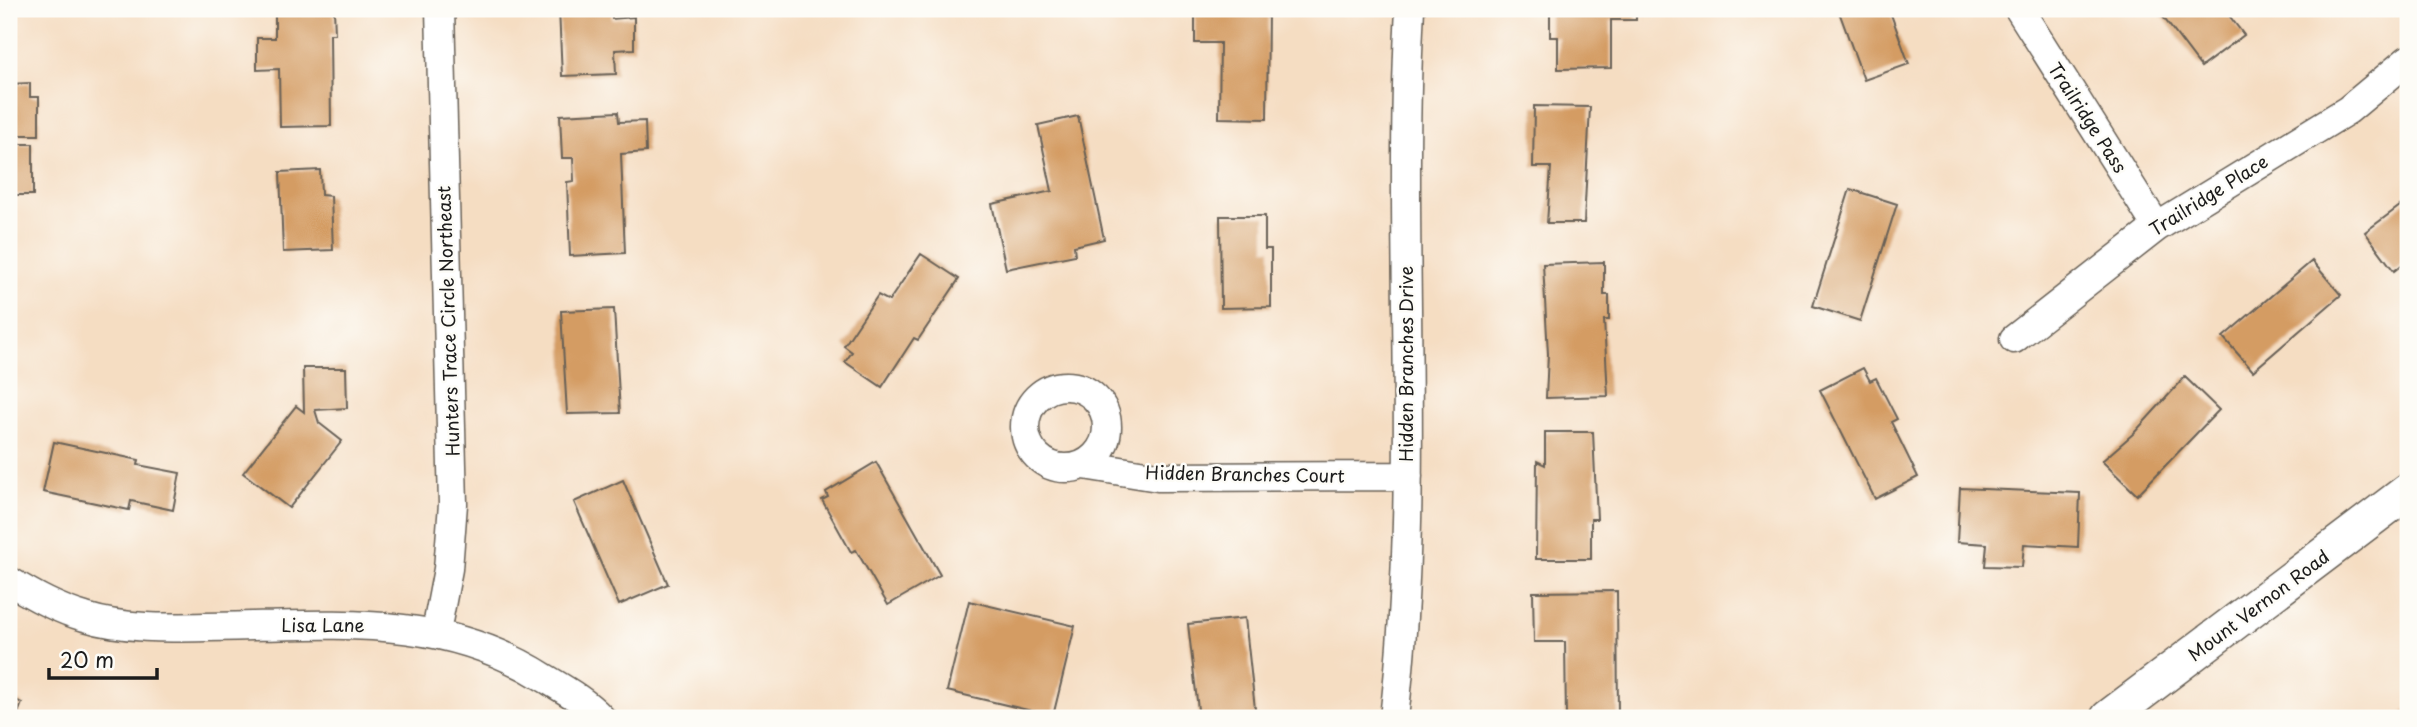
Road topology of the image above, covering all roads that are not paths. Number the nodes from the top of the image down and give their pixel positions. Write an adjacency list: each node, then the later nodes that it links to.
1 (440, 9): 11 (street, Hunters Trace Circle Northeast)
2 (1410, 9): 8 (street, Hidden Branches Drive)
3 (2019, 9): 5 (street, Trailridge Pass)
4 (2408, 60): 5 (street, Trailridge Place)
5 (2157, 227): 6 (street, Trailridge Place)
6 (2014, 339)
7 (1084, 466): 8 (street, Hidden Branches Court)
8 (1408, 476): 13 (street, Hidden Branches Drive)
9 (2408, 491): 14 (street, Mount Vernon Road)
10 (9, 581): 11 (street, Lisa Lane)
11 (436, 632): 12 (street, Lisa Lane)
12 (601, 718)
13 (1394, 718)
14 (2108, 718)

